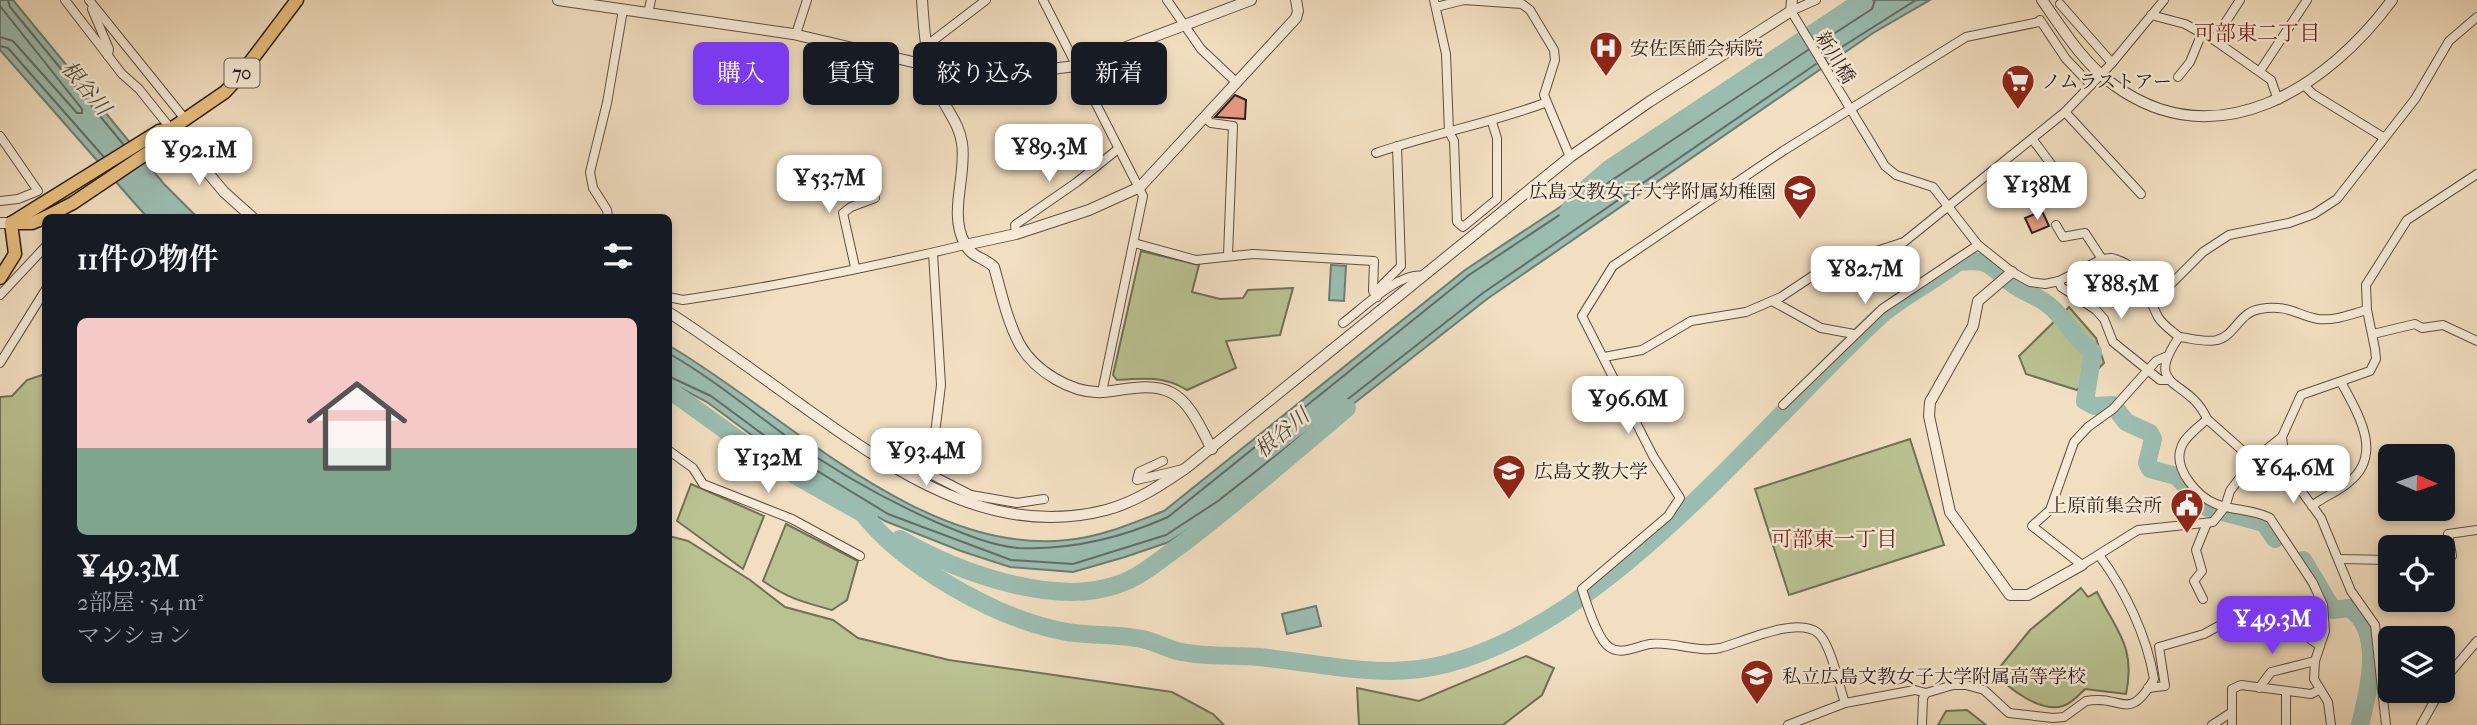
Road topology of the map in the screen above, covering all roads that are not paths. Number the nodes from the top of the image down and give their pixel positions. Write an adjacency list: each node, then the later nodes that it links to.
1 (65, 0): 34 (street)
2 (88, 0): 34 (street); 51 (street)
3 (297, 0): 51 (main road, 70)
4 (558, 0): 23 (street)
5 (651, 0): 24 (street)
6 (807, 0): 29 (street)
7 (922, 0): 31 (street)
8 (986, 0): 32 (street)
9 (1043, 0): 35 (street)
10 (1167, 0): 27 (street)
11 (1251, 0): 27 (street)
12 (1296, 0): 41 (street)
13 (1807, 0): 22 (street)
14 (1816, 0): 22 (street)
15 (2042, 0): 39 (street)
16 (2164, 0): 25 (street)
17 (2240, 0): 30 (street)
18 (2307, 0): 38 (street)
19 (2392, 0): 43 (street)
20 (1435, 3): 45 (street); 53 (street)
21 (2063, 3): 37 (street)
22 (1791, 5): 48 (street, 新川橋); 61 (street)
23 (623, 10): 24 (street); 71 (street)
24 (648, 13): 29 (street)
25 (2151, 15): 28 (street); 37 (street)
26 (2477, 17): 56 (street)
27 (1182, 25): 33 (street); 41 (street)
28 (2202, 33): 30 (street); 40 (street)
29 (796, 34): 36 (street)
30 (2214, 40): 38 (street)
31 (926, 42)
32 (931, 42)
33 (1138, 42)
34 (108, 55): 54 (street)
35 (1071, 56)
36 (913, 62)
37 (2112, 63): 39 (street)
38 (2260, 71): 44 (street)
39 (2101, 75): 42 (street); 44 (street)
40 (2178, 77)
41 (1236, 82): 50 (street)
42 (2091, 85): 48 (street); 49 (street)
43 (2305, 86): 44 (street); 56 (street)
44 (2278, 100)
45 (1545, 103): 52 (street); 61 (street)
46 (946, 105): 77 (street)
47 (1096, 105): 59 (street)
48 (1849, 109): 68 (street, 新川橋); 101 (street)
49 (2065, 112): 57 (street); 65 (street)
50 (1204, 117): 64 (street); 81 (street)
51 (186, 119): 54 (main road, 70)
52 (1492, 122): 53 (street); 53 (street)
53 (1448, 132): 58 (street)
54 (165, 133): 69 (main road, 70); 70 (street); 73 (main road, 70)
55 (0, 136): 67 (street)
56 (2383, 137): 91 (street)
57 (2033, 140): 63 (street); 68 (street)
58 (1397, 146): 60 (street); 90 (street)
59 (1118, 149): 64 (street); 75 (street)
60 (1376, 153)
61 (1570, 157): 85 (street)
62 (2477, 174): 94 (street)
63 (2060, 176)
64 (1140, 187): 75 (street); 76 (street)
65 (2141, 194)
66 (876, 198): 83 (street)
67 (0, 201)
68 (1950, 207): 78 (street, 新川橋); 93 (street)
69 (52, 214)
70 (249, 214)
71 (608, 214)
72 (42, 219): 73 (main road, 70)
73 (6, 223): 86 (main road)
74 (2056, 225): 82 (street)
75 (1016, 234): 77 (street)
76 (1134, 243): 81 (street); 107 (street)
77 (965, 245): 80 (street); 107 (street)
78 (1978, 245): 84 (street, 新川橋); 97 (street)
79 (42, 250): 88 (street)
80 (933, 253): 83 (street); 118 (street)
81 (1227, 255): 90 (street)
82 (2102, 260): 87 (street); 91 (street)
83 (855, 267): 92 (street)
84 (2007, 275): 87 (street, 新川橋); 130 (street)
85 (1423, 276): 90 (street); 111 (street)
86 (0, 278)
87 (2059, 281): 104 (street)
88 (0, 295)
89 (42, 295): 103 (street)
90 (1377, 297): 96 (street)
91 (2152, 297): 99 (street)
92 (672, 298)
93 (1772, 301): 97 (street); 101 (street)
94 (2367, 310): 98 (street); 99 (street)
95 (672, 315): 115 (street)
96 (1343, 323)
97 (1854, 334): 108 (street)
98 (2373, 334): 100 (street); 106 (street)
99 (2179, 337): 102 (street)
100 (2477, 341)
101 (1604, 357): 141 (street)
102 (2165, 357): 104 (street); 105 (street)
103 (0, 363)
104 (2148, 370): 105 (street); 130 (street)
105 (2168, 380): 109 (street)
106 (2342, 382): 110 (street); 121 (street)
107 (1102, 392): 111 (street)
108 (1783, 405)
109 (2207, 419): 113 (street); 122 (street)
110 (2282, 437): 113 (street); 117 (street)
111 (1212, 449): 116 (street)
112 (672, 453): 127 (street)
113 (2253, 460): 117 (street); 122 (street)
114 (1163, 461): 116 (street)
115 (895, 468): 118 (street); 119 (street)
116 (1186, 468): 119 (street)
117 (2286, 470): 121 (street)
118 (930, 474): 119 (street)
119 (970, 499): 120 (street)
120 (1044, 499)
121 (2312, 506): 128 (street)
122 (2222, 511): 123 (street); 132 (street)
123 (2207, 523): 126 (street); 131 (street)
124 (2477, 530): 125 (street)
125 (2448, 535)
126 (2099, 555): 130 (street); 136 (street)
127 (860, 556)
128 (2340, 559): 129 (street); 150 (street)
129 (2378, 560)
130 (2082, 565)
131 (2203, 599)
132 (2320, 646): 134 (street); 136 (street)
133 (2475, 648): 135 (street)
134 (2315, 661): 137 (street); 138 (street)
135 (2455, 669)
136 (2148, 688): 139 (street)
137 (2259, 688): 140 (street); 143 (street)
138 (2319, 690): 140 (street); 149 (street)
139 (1926, 692): 141 (street); 145 (street)
140 (2286, 692): 148 (street)
141 (1845, 703): 144 (street)
142 (2433, 703): 151 (street)
143 (2232, 712): 146 (street); 147 (street)
144 (1788, 725)
145 (1922, 725)
146 (2211, 725)
147 (2232, 725)
148 (2286, 725)
149 (2331, 725)
150 (2386, 725)
151 (2421, 725)

